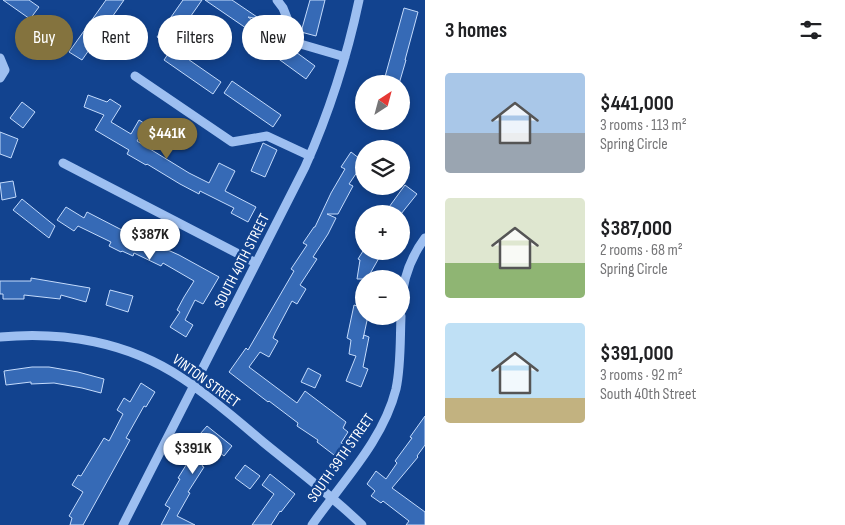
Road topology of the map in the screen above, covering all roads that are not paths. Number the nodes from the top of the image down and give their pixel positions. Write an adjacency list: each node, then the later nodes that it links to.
1 (277, 0): 3 (street)
2 (359, 0): 3 (street, SOUTH 40TH STREET)
3 (345, 57): 7 (street, SOUTH 40TH STREET)
4 (0, 58): 6 (street)
5 (135, 76): 7 (street)
6 (0, 78)
7 (310, 156): 10 (street, SOUTH 40TH STREET)
8 (63, 163): 10 (street)
9 (425, 238): 11 (street)
10 (256, 263): 14 (street, SOUTH 40TH STREET)
11 (408, 270)
12 (401, 325): 15 (street, SOUTH 39TH STREET)
13 (0, 337): 14 (street, VINTON STREET)
14 (193, 386): 15 (street, VINTON STREET); 16 (street, SOUTH 40TH STREET)
15 (331, 497): 17 (street, SOUTH 39TH STREET); 18 (street, VINTON STREET)
16 (123, 525)
17 (312, 525)
18 (362, 525)

